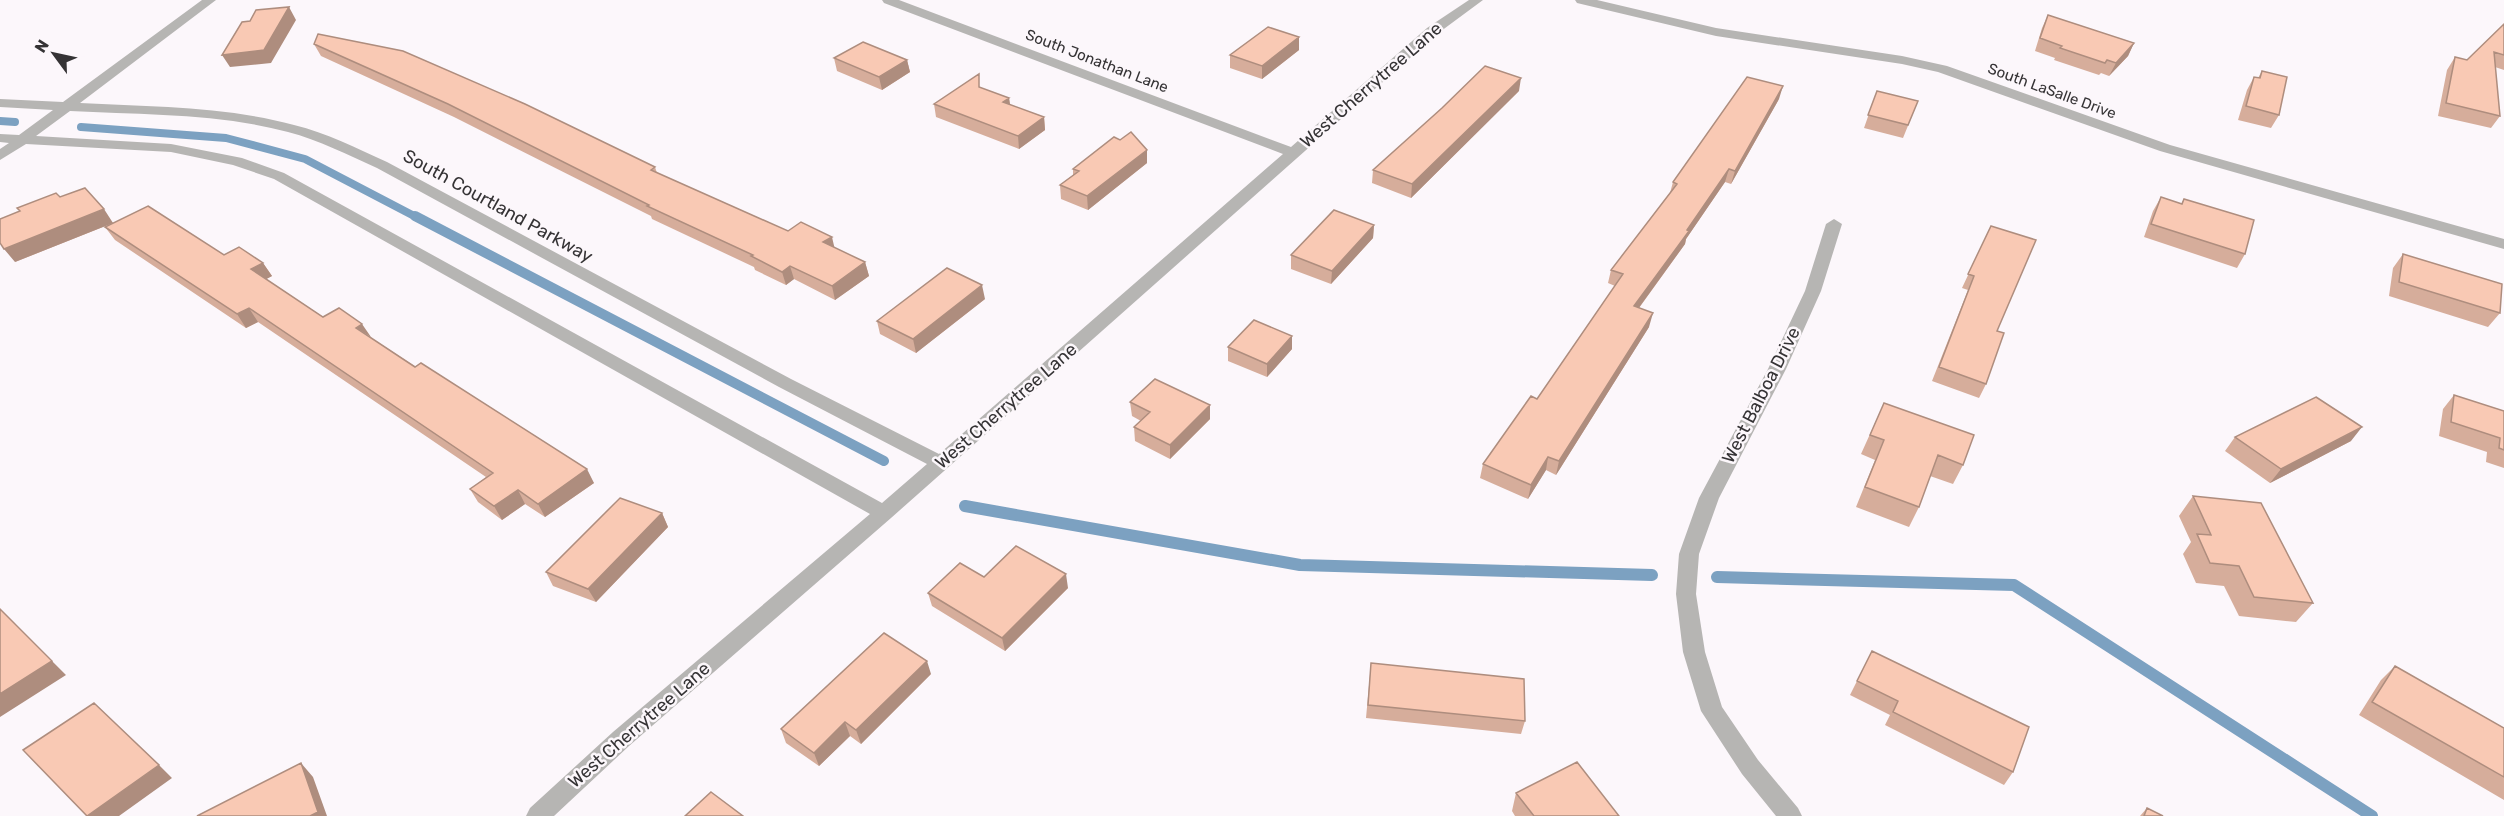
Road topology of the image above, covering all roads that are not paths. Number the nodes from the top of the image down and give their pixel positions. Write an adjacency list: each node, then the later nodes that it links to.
1 (210, 0): 6 (street)
2 (888, 0): 9 (street, South Jonathan Lane)
3 (1477, 0): 9 (street, West Cherrytree Lane)
4 (1581, 0): 12 (street, South LaSalle Drive)
5 (0, 103): 6 (street, South Courtland Parkway)
6 (65, 106): 8 (street); 13 (street, South Courtland Parkway)
7 (0, 138): 8 (street)
8 (21, 140): 10 (street); 14 (street)
9 (1294, 153): 13 (street, West Cherrytree Lane)
10 (0, 156)
11 (1834, 224): 16 (street, West Balboa Drive)
12 (2504, 244)
13 (941, 463): 14 (street, West Cherrytree Lane)
14 (884, 513): 15 (street, West Cherrytree Lane)
15 (538, 816)
16 (1790, 816)

